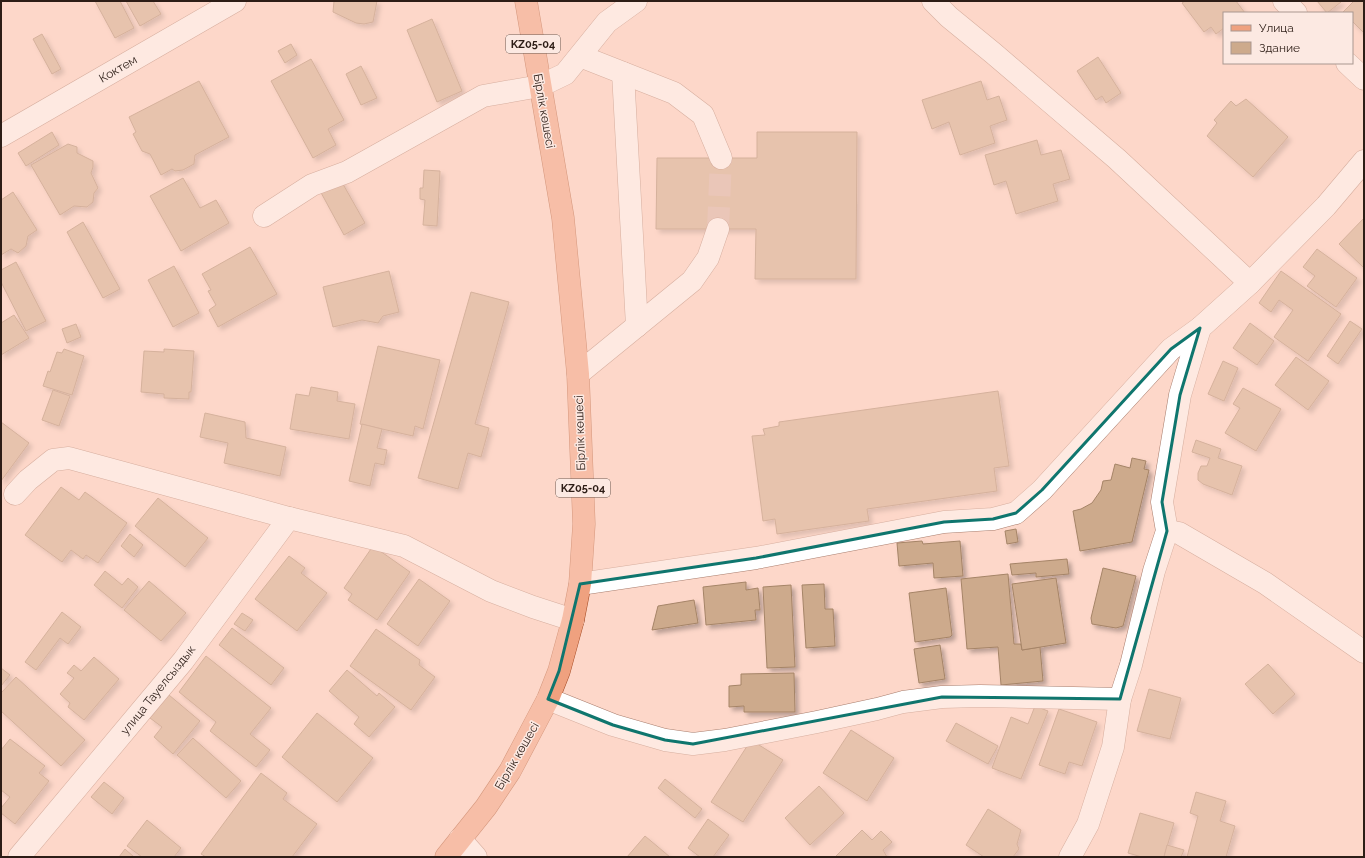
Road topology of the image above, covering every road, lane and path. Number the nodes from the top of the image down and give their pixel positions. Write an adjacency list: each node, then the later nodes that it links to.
1 (235, 1): 12 (street, Коктем)
2 (526, 1): 11 (main road, Бірлік көшесі / KZ05-04)
3 (636, 1): 7 (street)
4 (933, 1): 17 (street)
5 (1284, 1): 6 (street)
6 (1295, 12)
7 (580, 56): 9 (street); 11 (street)
8 (1348, 64): 10 (street)
9 (623, 73): 13 (street); 18 (street)
10 (1364, 79)
11 (540, 86): 15 (street); 20 (main road, Бірлік көшесі / KZ05-04)
12 (1, 136)
13 (721, 158)
14 (1364, 162): 17 (street)
15 (264, 216)
16 (718, 229): 18 (street)
17 (1250, 283): 19 (street)
18 (637, 326): 20 (street)
19 (1200, 328): 23 (street); 24 (street)
20 (578, 374): 24 (main road, Бірлік көшесі / KZ05-04)
21 (15, 494): 22 (street)
22 (289, 518): 25 (street); 31 (street, улица Тауелсыздык)
23 (1167, 531): 26 (street); 28 (street)
24 (580, 584): 25 (main road, Бірлік көшесі / KZ05-04)
25 (572, 620): 27 (main road, Бірлік көшесі / KZ05-04)
26 (1364, 652)
27 (548, 699): 28 (street); 29 (main road, Бірлік көшесі / KZ05-04)
28 (1120, 699): 30 (street)
29 (460, 839): 32 (main road, Бірлік көшесі / KZ05-04); 33 (street)
30 (1075, 856)
31 (20, 857)
32 (446, 857)
33 (476, 857)

